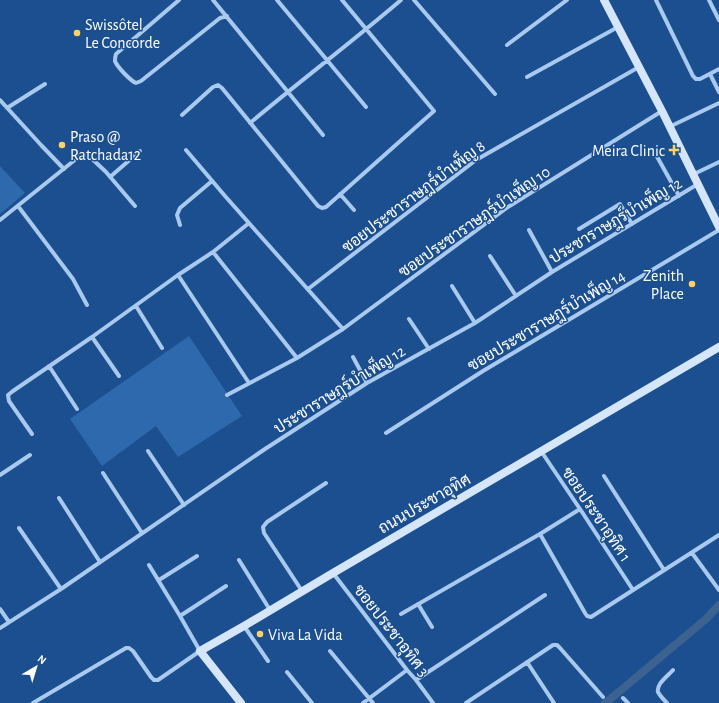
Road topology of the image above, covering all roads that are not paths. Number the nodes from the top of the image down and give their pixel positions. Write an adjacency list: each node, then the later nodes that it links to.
1 (179, 0): 11 (street)
2 (213, 0): 11 (street)
3 (277, 0): 16 (street)
4 (342, 0): 14 (street)
5 (401, 0): 14 (street)
6 (414, 0): 24 (street)
7 (567, 0): 15 (street)
8 (604, 0): 13 (main road)
9 (656, 0): 19 (street)
10 (709, 0): 12 (street)
11 (227, 16): 22 (street)
12 (719, 20)
13 (618, 27): 17 (main road); 20 (street)
14 (366, 30): 16 (street); 43 (street)
15 (507, 45)
16 (327, 61): 22 (street); 27 (street)
17 (639, 66): 29 (main road); 60 (street, ซอยประชาราษฎร์บำเพ็ญ 8)
18 (719, 69): 19 (street)
19 (710, 74): 23 (street)
20 (527, 77)
21 (45, 84): 28 (street)
22 (287, 92): 31 (street); 33 (street)
23 (719, 92)
24 (495, 94)
25 (0, 100): 28 (street)
26 (719, 103): 32 (street)
27 (366, 107)
28 (7, 108): 38 (street)
29 (662, 111): 32 (main road); 66 (street, ซอยประชาราษฎร์บำเพ็ญ 10)
30 (182, 114): 31 (street)
31 (250, 123): 43 (street)
32 (669, 127): 39 (main road)
33 (323, 135)
34 (186, 150): 41 (street)
35 (140, 151): 40 (street)
36 (655, 153): 44 (street)
37 (719, 162): 39 (street)
38 (64, 169): 40 (street); 45 (street)
39 (693, 175): 42 (main road)
40 (110, 177): 46 (street)
41 (212, 181): 49 (street); 51 (street)
42 (698, 184): 44 (street, ประชาราษฎร์บำเพ็ญ 12); 52 (main road)
43 (340, 194): 47 (street)
44 (679, 196): 50 (street, ประชาราษฎร์บำเพ็ญ 12)
45 (18, 206): 48 (street); 62 (street)
46 (135, 206)
47 (354, 210)
48 (0, 220)
49 (249, 223): 55 (street); 60 (street)
50 (632, 224): 53 (street); 57 (street, ประชาราษฎร์บำเพ็ญ 12)
51 (180, 225)
52 (719, 228): 79 (street, ซอยประชาราษฎร์บำเพ็ญ 14)
53 (579, 229)
54 (529, 230): 57 (street)
55 (214, 252): 58 (street); 72 (street)
56 (490, 256): 61 (street)
57 (552, 272): 61 (street, ประชาราษฎร์บำเพ็ญ 12)
58 (178, 275): 63 (street); 75 (street)
59 (452, 286): 65 (street)
60 (308, 289): 66 (street)
61 (516, 296): 65 (street, ประชาราษฎร์บำเพ็ญ 12)
62 (87, 305)
63 (136, 306): 67 (street); 69 (street)
64 (409, 320): 70 (street)
65 (475, 323): 70 (street, ประชาราษฎร์บำเพ็ญ 12)
66 (343, 329): 72 (street, ซอยประชาราษฎร์บำเพ็ญ 10)
67 (92, 337): 73 (street); 74 (street)
68 (719, 347): 81 (main road, ถนนประชาอุทิศ)
69 (162, 348)
70 (429, 349): 76 (street, ประชาราษฎร์บำเพ็ญ 12)
71 (353, 357): 76 (street)
72 (297, 358): 75 (street, ซอยประชาราษฎร์บำเพ็ญ 10)
73 (49, 366): 78 (street); 80 (street)
74 (119, 376)
75 (249, 383): 77 (street, ซอยประชาราษฎร์บำเพ็ญ 10)
76 (367, 383): 89 (street, ประชาราษฎร์บำเพ็ญ 12)
77 (227, 395)
78 (77, 409)
79 (386, 433)
80 (32, 434)
81 (541, 451): 90 (street, ซอยประชาอุทิศ 1); 101 (main road, ถนนประชาอุทิศ)
82 (148, 452): 89 (street)
83 (30, 455): 85 (street)
84 (103, 473): 92 (street)
85 (0, 475)
86 (604, 476): 100 (street)
87 (326, 483): 107 (street)
88 (59, 498): 98 (street)
89 (184, 505): 92 (street, ประชาราษฎร์บำเพ็ญ 12)
90 (580, 509): 93 (street); 105 (street, ซอยประชาอุทิศ 1)
91 (19, 528): 104 (street)
92 (142, 533): 98 (street, ประชาราษฎร์บำเพ็ญ 12)
93 (540, 534): 105 (street); 109 (street)
94 (719, 535): 95 (street)
95 (692, 553): 100 (street); 106 (street)
96 (197, 556): 102 (street)
97 (239, 560): 111 (street)
98 (100, 562): 104 (street, ประชาราษฎร์บำเพ็ญ 12)
99 (149, 565): 102 (street)
100 (664, 570): 105 (street)
101 (332, 573): 107 (main road, ถนนประชาอุทิศ); 122 (street, ซอยประชาอุทิศ 3)
102 (159, 580): 113 (street)
103 (226, 586): 113 (street)
104 (61, 589): 114 (street, ประชาราษฎร์บำเพ็ญ 12)
105 (633, 590)
106 (719, 590)
107 (302, 591): 111 (main road, ถนนประชาอุทิศ)
108 (545, 595): 125 (street)
109 (418, 604): 112 (street); 116 (street)
110 (0, 608): 114 (street)
111 (270, 610): 115 (main road, ถนนประชาอุทิศ)
112 (401, 614)
113 (180, 616): 118 (street)
114 (9, 622): 117 (street, ประชาราษฎร์บำเพ็ญ 12)
115 (244, 626): 118 (main road, ถนนประชาอุทิศ); 120 (street)
116 (432, 627)
117 (0, 628)
118 (200, 651): 129 (street); 130 (main road)
119 (330, 651): 127 (street)
120 (268, 662)
121 (527, 662): 126 (street); 135 (street); 136 (street)
122 (407, 670): 125 (street, ซอยประชาอุทิศ 3); 127 (street)
123 (673, 670): 138 (street)
124 (287, 672): 131 (street)
125 (416, 680): 134 (street, ซอยประชาอุทิศ 3)
126 (602, 697)
127 (370, 698): 132 (street); 133 (street)
128 (623, 698): 137 (street)
129 (33, 703)
130 (242, 703)
131 (312, 703)
132 (363, 703)
133 (373, 703)
134 (433, 703)
135 (466, 703)
136 (554, 703)
137 (628, 703)
138 (667, 703)

